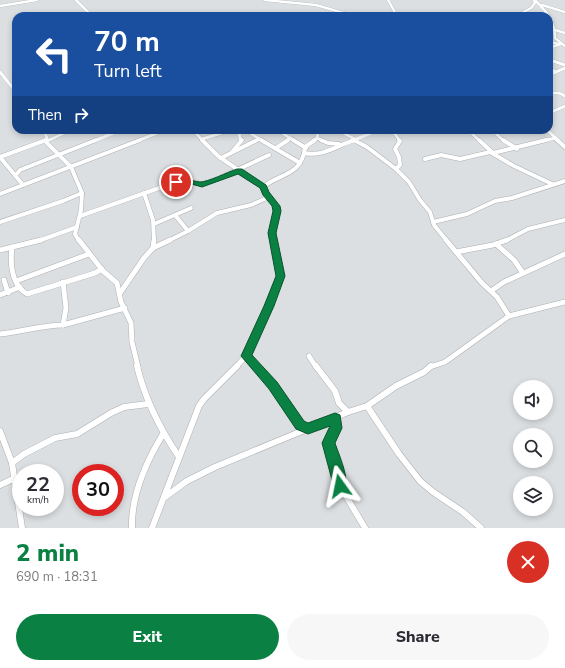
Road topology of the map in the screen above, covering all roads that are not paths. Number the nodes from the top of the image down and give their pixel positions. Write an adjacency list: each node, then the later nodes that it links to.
1 (37, 0): 7 (street)
2 (76, 0): 8 (street)
3 (265, 0): 9 (street)
4 (388, 0): 10 (street)
5 (534, 1): 6 (street); 11 (street)
6 (539, 4): 12 (street); 13 (street)
7 (0, 6)
8 (88, 12)
9 (342, 12)
10 (395, 12)
11 (523, 12)
12 (548, 12)
13 (565, 12)
14 (553, 26): 15 (street)
15 (555, 29): 16 (street); 18 (street)
16 (565, 33)
17 (553, 43): 18 (street)
18 (560, 44): 19 (street); 20 (street)
19 (565, 46)
20 (553, 47)
21 (553, 62): 22 (street)
22 (565, 67): 25 (street)
23 (553, 70): 25 (street)
24 (0, 72): 27 (street)
25 (556, 72): 26 (street)
26 (553, 73)
27 (12, 87)
28 (553, 93): 29 (street)
29 (565, 96)
30 (564, 108): 31 (street)
31 (553, 112)
32 (46, 134): 54 (street)
33 (61, 134): 54 (street)
34 (110, 134): 63 (street)
35 (154, 134): 70 (street)
36 (197, 134): 51 (street)
37 (219, 134): 51 (street)
38 (239, 134): 61 (street)
39 (252, 134): 52 (street)
40 (284, 134): 48 (street)
41 (318, 134): 49 (street)
42 (345, 134): 53 (street)
43 (368, 134): 53 (street)
44 (395, 134): 71 (street)
45 (472, 134): 64 (street)
46 (496, 134): 60 (street)
47 (552, 134): 50 (street)
48 (291, 138): 58 (street); 59 (street)
49 (317, 138): 56 (street); 59 (street)
50 (556, 138): 55 (street); 60 (street)
51 (202, 139): 67 (street)
52 (259, 139): 58 (street); 61 (street)
53 (354, 139): 56 (street); 71 (street)
54 (46, 140): 63 (street); 66 (street)
55 (563, 141): 57 (street)
56 (343, 144): 62 (street)
57 (565, 147)
58 (276, 148): 69 (street)
59 (306, 148): 62 (street)
60 (517, 148): 64 (street)
61 (232, 152): 67 (street)
62 (304, 153): 69 (street)
63 (58, 154): 70 (street); 73 (street)
64 (495, 154): 68 (street); 75 (street)
65 (269, 155): 72 (street)
66 (0, 157): 73 (street)
67 (221, 158): 72 (street)
68 (425, 159)
69 (300, 163): 77 (street)
70 (71, 167): 76 (street); 78 (street)
71 (396, 169): 87 (street)
72 (239, 171): 77 (street); 80 (street)
73 (16, 175): 76 (street)
74 (565, 181): 75 (street)
75 (552, 184): 87 (street)
76 (23, 185): 79 (street)
77 (263, 187): 81 (street)
78 (82, 193): 84 (street); 86 (street)
79 (0, 194)
80 (144, 194): 84 (street); 88 (street)
81 (269, 197): 90 (street); 113 (street)
82 (191, 208): 83 (street)
83 (175, 215): 88 (street); 90 (street)
84 (80, 216): 89 (street)
85 (565, 220): 91 (street)
86 (0, 222)
87 (433, 222): 95 (street)
88 (154, 224): 93 (street)
89 (77, 227): 92 (street); 96 (street)
90 (188, 231): 93 (street)
91 (496, 244): 95 (street); 99 (street)
92 (12, 247): 94 (street); 101 (street)
93 (153, 248): 106 (street)
94 (0, 250)
95 (456, 252): 104 (street)
96 (89, 254): 98 (street); 101 (street)
97 (565, 254): 99 (street)
98 (102, 269): 102 (street); 106 (street)
99 (523, 273): 104 (street)
100 (4, 280): 105 (street)
101 (16, 281): 103 (street)
102 (63, 282): 103 (street); 111 (street)
103 (20, 287): 105 (street)
104 (491, 291): 110 (street)
105 (8, 292): 107 (street)
106 (120, 293): 109 (street)
107 (0, 295)
108 (565, 302): 110 (street)
109 (125, 308): 111 (street); 115 (street)
110 (509, 316): 116 (street)
111 (63, 325): 112 (street)
112 (0, 334)
113 (246, 356): 119 (street); 122 (street)
114 (309, 356): 117 (street)
115 (148, 404): 121 (street); 123 (street)
116 (367, 406): 117 (street); 132 (street)
117 (348, 412): 118 (street)
118 (335, 418): 119 (street); 131 (street)
119 (308, 428): 126 (street)
120 (0, 431): 123 (street)
121 (163, 434): 122 (street); 129 (street)
122 (179, 457): 126 (street)
123 (12, 463)
124 (12, 479): 125 (street)
125 (0, 485)
126 (163, 498): 130 (street)
127 (20, 516): 128 (street)
128 (22, 528)
129 (132, 528)
130 (152, 528)
131 (365, 528)
132 (481, 528)

